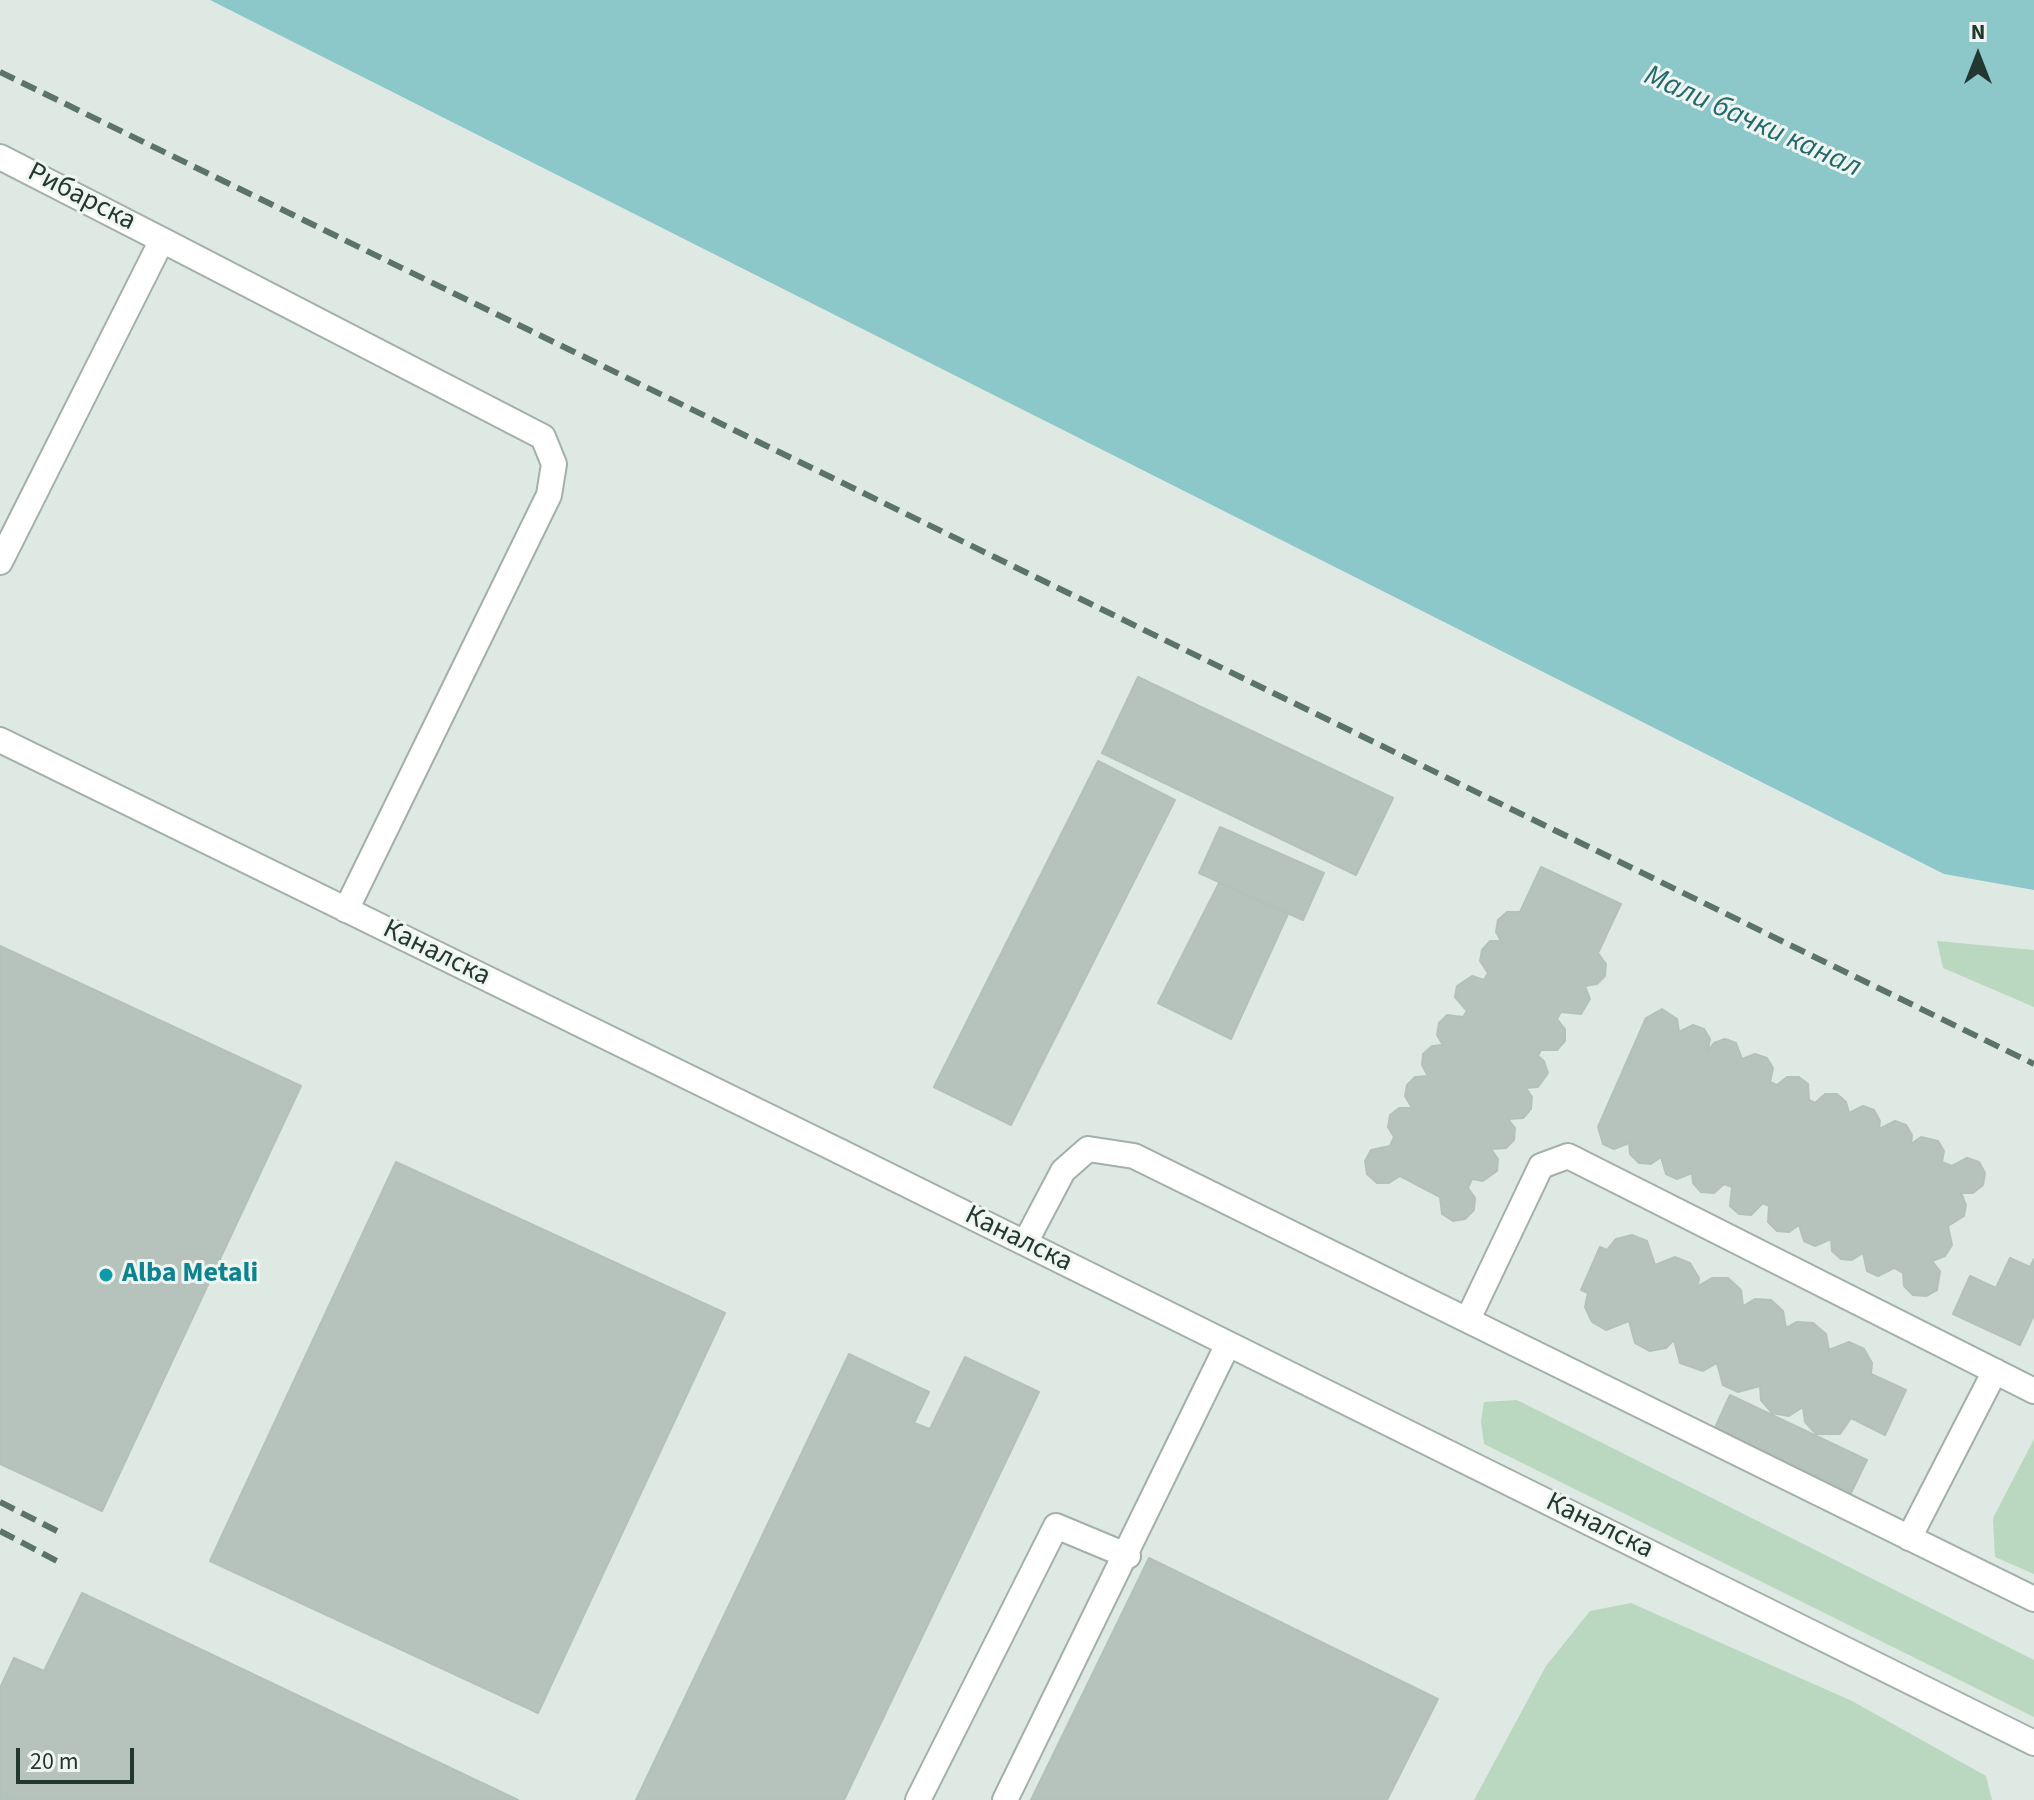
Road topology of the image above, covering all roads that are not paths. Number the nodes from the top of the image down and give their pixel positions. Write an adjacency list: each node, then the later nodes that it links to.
1 (0, 157): 2 (street, Рибарска)
2 (162, 240): 3 (street); 5 (street, Рибарска)
3 (0, 562)
4 (0, 740): 5 (street, Каналска)
5 (346, 910): 6 (street, Каналска)
6 (1025, 1243): 7 (street); 8 (street, Каналска)
7 (1468, 1319): 9 (street); 11 (street)
8 (1228, 1344): 12 (street); 14 (street, Каналска)
9 (1995, 1371): 10 (street); 11 (street)
10 (2034, 1391)
11 (1909, 1538): 13 (street)
12 (1128, 1556): 15 (street); 16 (street)
13 (2034, 1599)
14 (2034, 1743)
15 (918, 1800)
16 (1005, 1800)

